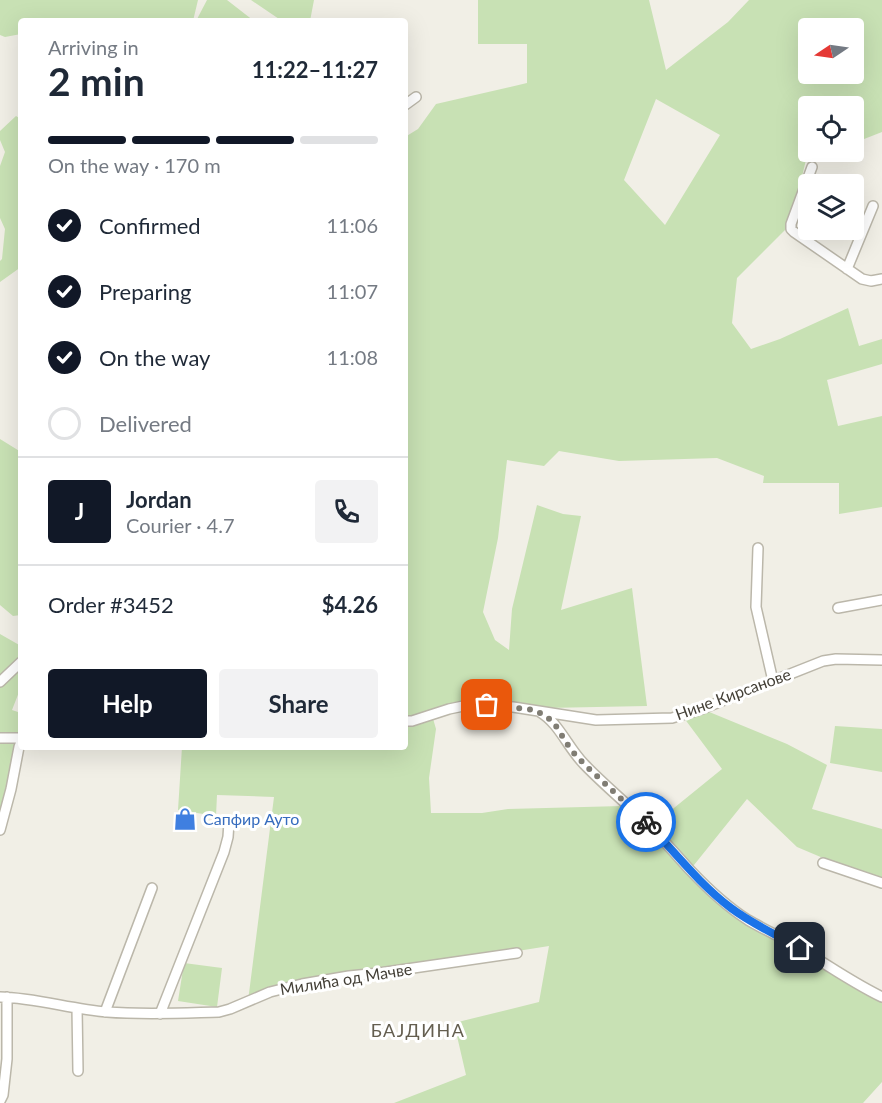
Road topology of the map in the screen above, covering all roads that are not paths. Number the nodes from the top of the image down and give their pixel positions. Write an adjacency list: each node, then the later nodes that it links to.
1 (416, 97): 2 (street)
2 (408, 103)
3 (813, 167): 5 (street)
4 (873, 206): 5 (street)
5 (847, 269): 6 (street)
6 (882, 279)
7 (758, 548): 12 (street)
8 (882, 600): 9 (street)
9 (838, 608)
10 (882, 660): 12 (street, Нине Кирсанове)
11 (18, 665): 13 (street)
12 (773, 681): 14 (street, Нине Кирсанове)
13 (0, 682)
14 (535, 710): 15 (street, Нине Кирсанове); 26 (street)
15 (408, 721)
16 (0, 738): 17 (street)
17 (18, 740)
18 (18, 750): 20 (street)
19 (229, 822): 29 (street)
20 (0, 830)
21 (823, 863): 22 (street)
22 (882, 883)
23 (152, 888): 28 (street)
24 (517, 954): 29 (street, Милића од Мачве)
25 (4, 997): 27 (street, Милића од Мачве); 31 (street)
26 (882, 997)
27 (77, 1008): 28 (street, Милића од Мачве); 30 (street)
28 (105, 1012): 29 (street, Милића од Мачве)
29 (160, 1014)
30 (78, 1071)
31 (0, 1101)

